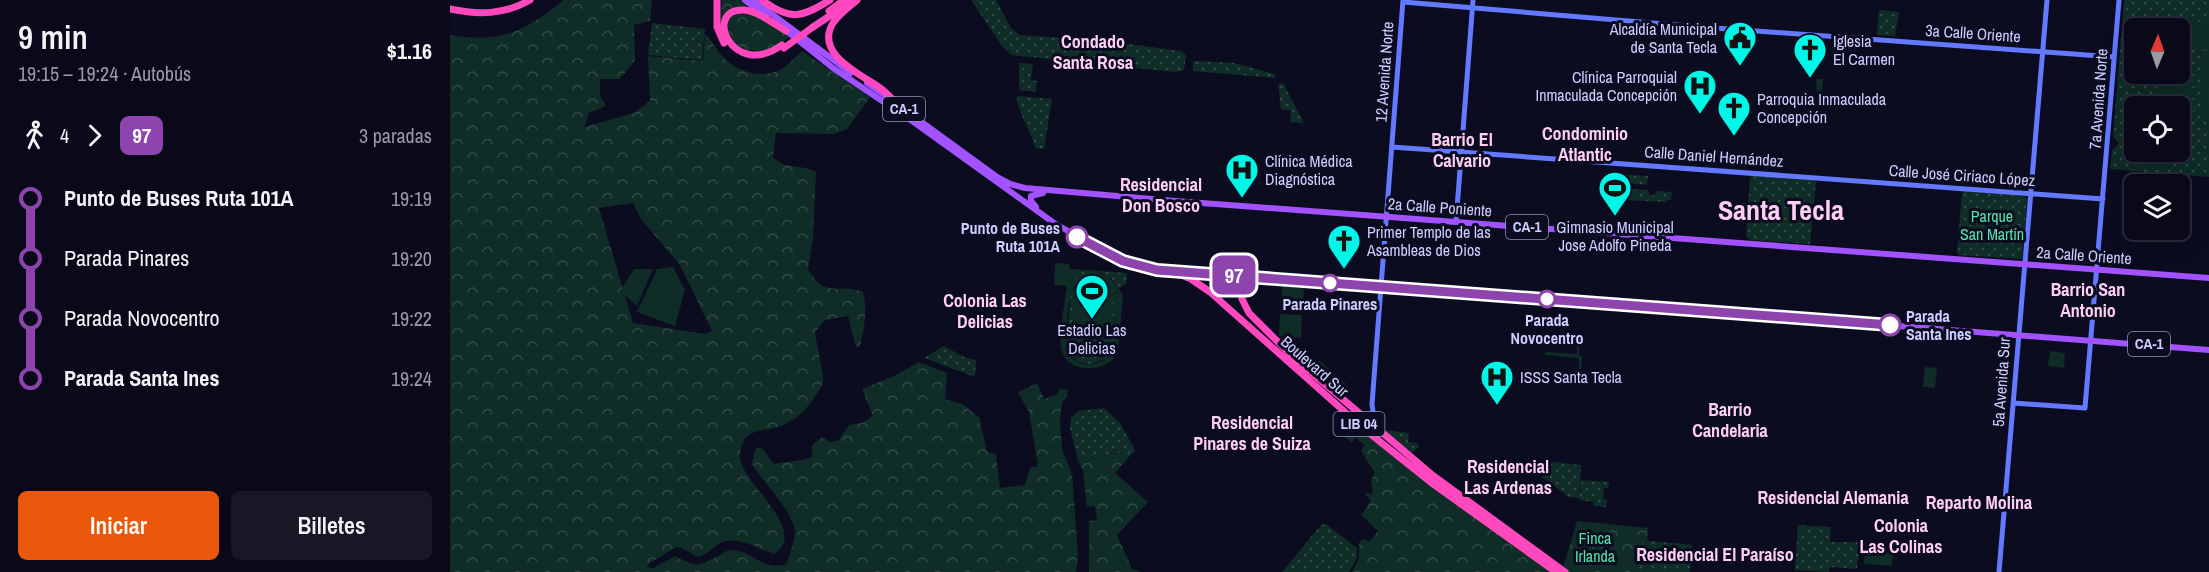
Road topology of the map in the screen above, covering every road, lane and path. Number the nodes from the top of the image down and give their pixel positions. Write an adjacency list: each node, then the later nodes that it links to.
1 (530, 0): 13 (highway)
2 (717, 0): 17 (highway)
3 (745, 0): 16 (main road, CA-1)
4 (753, 0): 20 (main road, CA-1)
5 (762, 0): 6 (highway)
6 (830, 0)
7 (844, 0): 15 (highway)
8 (855, 0): 15 (highway); 20 (highway)
9 (1473, 0): 14 (street)
10 (2047, 0): 18 (street, 5a Avenida Sur)
11 (2119, 0): 19 (street, 7a Avenida Norte)
12 (1403, 1): 14 (street, 3a Calle Oriente); 21 (street, 12 Avenida Norte)
13 (450, 9)
14 (1473, 9): 18 (street, 3a Calle Oriente); 22 (street)
15 (812, 25): 17 (highway, bridge)
16 (786, 31): 17 (highway); 27 (main road, CA-1)
17 (783, 47)
18 (2042, 52): 19 (street, 3a Calle Oriente); 25 (street, 5a Avenida Sur)
19 (2114, 57): 26 (street, 7a Avenida Norte)
20 (897, 104): 24 (main road, CA-1)
21 (1392, 147): 22 (street, Calle Daniel Hernández); 28 (street, 12 Avenida Norte)
22 (1463, 152): 23 (street, Calle Daniel Hernández); 29 (street)
23 (1819, 178): 25 (street, Calle José Ciriaco López)
24 (1065, 192): 27 (main road); 28 (main road, 2a Calle Poniente / CA-1)
25 (2031, 193): 26 (street, Calle José Ciriaco López); 31 (street, 5a Avenida Sur)
26 (2103, 199): 33 (street, 7a Avenida Norte)
27 (1040, 213): 32 (main road, CA-1)
28 (1385, 217): 29 (main road, 2a Calle Poniente / CA-1); 37 (street, 12 Avenida Norte)
29 (1456, 222): 30 (main road, 2a Calle Poniente / CA-1)
30 (1813, 248): 31 (main road, 2a Calle Oriente / CA-1)
31 (2023, 264): 33 (main road, 2a Calle Oriente / CA-1); 41 (street, 5a Avenida Sur)
32 (1169, 270): 34 (main road, CA-1); 39 (highway, Boulevard Sur / LIB 04)
33 (2097, 270): 36 (main road, 2a Calle Oriente / CA-1); 42 (street, 7a Avenida Norte)
34 (1240, 276): 35 (main road, CA-1); 38 (highway, Boulevard Sur / LIB 04)
35 (1261, 278): 37 (main road, CA-1); 38 (highway)
36 (2209, 278)
37 (1381, 286): 41 (main road, CA-1); 45 (street, 12 Avenida Norte)
38 (1242, 296): 46 (highway, Boulevard Sur / LIB 04)
39 (1241, 319): 40 (highway); 48 (highway, Boulevard Sur / LIB 04)
40 (1242, 330)
41 (2018, 335): 42 (main road, CA-1); 44 (street, 5a Avenida Sur)
42 (2090, 339): 43 (main road, CA-1); 44 (street, 7a Avenida Norte)
43 (2209, 350)
44 (2013, 403): 50 (street, 5a Avenida Sur)
45 (1372, 404): 46 (street); 47 (street, 12 Avenida Norte)
46 (1359, 414): 47 (highway, Boulevard Sur / LIB 04)
47 (1376, 430): 49 (highway, Boulevard Sur / LIB 04)
48 (1556, 572)
49 (1565, 572)
50 (1999, 572)

